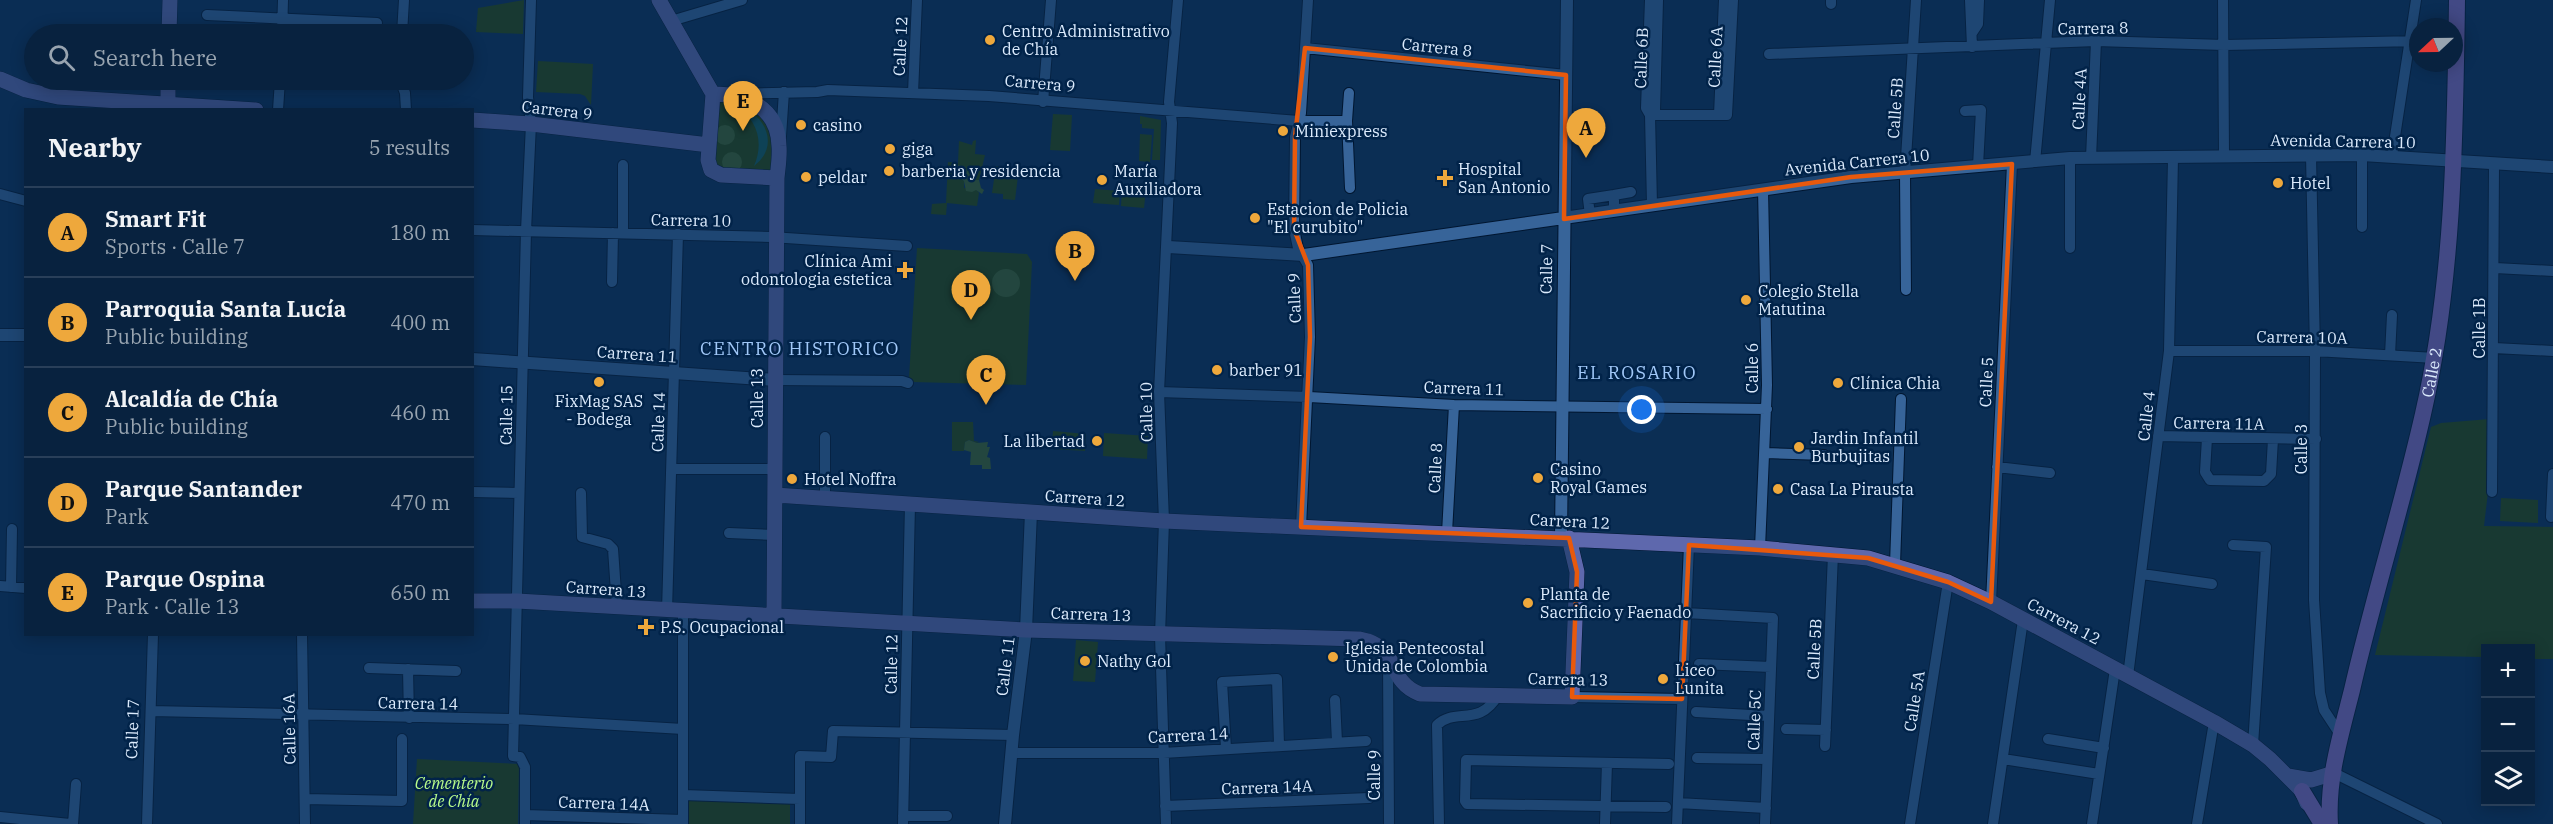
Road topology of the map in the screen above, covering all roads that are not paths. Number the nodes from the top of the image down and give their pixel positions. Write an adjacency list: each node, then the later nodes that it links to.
1 (170, 0): 29 (main road)
2 (284, 0): 24 (street)
3 (404, 0): 31 (street)
4 (531, 0): 67 (street, Calle 15)
5 (659, 0): 27 (main road)
6 (742, 0): 27 (street)
7 (917, 0): 52 (street, Calle 12)
8 (1051, 0): 55 (street)
9 (1178, 0): 60 (street, Calle 10)
10 (1308, 0): 38 (street, Calle 9)
11 (1567, 0): 43 (street, Calle 7)
12 (1650, 0): 62 (street, Calle 6B)
13 (1658, 0): 62 (street, Calle 6B)
14 (1724, 0): 63 (street, Calle 6A)
15 (1732, 0): 63 (street, Calle 6A)
16 (1916, 0): 39 (street, Calle 5B)
17 (1970, 0): 32 (street)
18 (1979, 0): 32 (street)
19 (2050, 0): 35 (street)
20 (2223, 0): 36 (street)
21 (2416, 0): 25 (street)
22 (2457, 0): 26 (main road, Calle 2)
23 (207, 15): 24 (street)
24 (283, 18): 28 (street); 30 (street)
25 (2415, 18)
26 (2456, 18)
27 (671, 21): 51 (main road)
28 (377, 23)
29 (169, 24)
30 (283, 24)
31 (403, 24)
32 (1972, 33): 37 (street)
33 (2096, 41): 35 (street, Carrera 8); 36 (street, Carrera 8); 75 (street, Calle 4A)
34 (2409, 41): 36 (street, Carrera 8)
35 (2044, 43): 37 (street, Carrera 8); 78 (street)
36 (2224, 45): 71 (street)
37 (1972, 47): 39 (street, Carrera 8)
38 (1305, 48): 43 (street, Carrera 8); 65 (street, Calle 9)
39 (1913, 49): 40 (street, Carrera 8); 84 (street, Calle 5B)
40 (1769, 54)
41 (2409, 67): 73 (street)
42 (2454, 72): 77 (main road, Calle 2)
43 (1566, 75): 95 (street, Calle 7)
44 (0, 80): 45 (main road)
45 (24, 89)
46 (26, 90): 56 (main road)
47 (168, 90): 56 (main road)
48 (279, 90): 58 (street)
49 (404, 90): 59 (street)
50 (784, 92): 52 (street, Carrera 9); 54 (street, Carrera 9); 68 (street, Calle 13)
51 (713, 93): 54 (main road, Calle 13); 69 (main road)
52 (913, 93): 55 (street, Carrera 9)
53 (1349, 93): 66 (street)
54 (731, 94): 68 (main road, Calle 13)
55 (1043, 102): 60 (street, Carrera 9)
56 (168, 107): 57 (main road)
57 (197, 108)
58 (278, 108)
59 (406, 108)
60 (1170, 111): 65 (street, Carrera 9); 103 (street, Calle 10)
61 (1965, 111): 82 (street)
62 (1650, 115): 63 (street); 92 (street, Calle 6B)
63 (1723, 115)
64 (474, 120): 67 (main road, Carrera 9)
65 (1299, 121): 66 (street, Carrera 9); 105 (street, Calle 9)
66 (1347, 121): 86 (street)
67 (531, 124): 69 (main road, Carrera 9); 98 (street, Calle 15)
68 (780, 144): 85 (main road, Calle 13)
69 (709, 145): 85 (main road)
70 (2362, 155): 72 (street, Avenida Carrera 10); 73 (street, Avenida Carrera 10); 96 (street)
71 (2224, 156): 72 (street, Avenida Carrera 10); 76 (street, Avenida Carrera 10)
72 (2311, 156): 115 (street, Calle 3)
73 (2392, 156): 77 (street, Avenida Carrera 10)
74 (2070, 158): 75 (street, Avenida Carrera 10); 78 (street, Avenida Carrera 10); 104 (street)
75 (2091, 158): 76 (street, Avenida Carrera 10)
76 (2173, 158): 114 (street, Calle 4)
77 (2452, 161): 80 (street, Avenida Carrera 10); 118 (main road, Calle 2)
78 (2035, 162): 79 (street, Avenida Carrera 10)
79 (2012, 164): 82 (street, Avenida Carrera 10); 137 (street, Calle 5)
80 (2494, 164): 83 (street, Avenida Carrera 10); 106 (street, Calle 1B)
81 (623, 165): 99 (street)
82 (1978, 166): 84 (street, Avenida Carrera 10)
83 (2553, 167)
84 (1905, 174): 87 (street, Avenida Carrera 10); 109 (street, Calle 5B)
85 (777, 178): 101 (main road, Calle 13)
86 (1350, 188)
87 (1763, 189): 92 (street, Avenida Carrera 10); 129 (street, Calle 6)
88 (1631, 192): 90 (street)
89 (0, 194): 91 (street)
90 (1614, 195): 93 (street); 94 (street)
91 (24, 200)
92 (1652, 206): 93 (street, Avenida Carrera 10)
93 (1614, 211): 94 (street, Avenida Carrera 10)
94 (1590, 215): 95 (street, Avenida Carrera 10)
95 (1564, 219): 105 (street, Avenida Carrera 10); 128 (street, Calle 7)
96 (2362, 227)
97 (474, 230): 98 (street, Carrera 10)
98 (526, 231): 99 (street, Carrera 10); 120 (street, Calle 15)
99 (618, 233): 100 (street, Carrera 10); 108 (street)
100 (678, 234): 101 (street, Carrera 10); 121 (street, Calle 14)
101 (776, 237): 102 (street, Carrera 10); 122 (main road, Calle 13)
102 (907, 246)
103 (1168, 247): 105 (street, Avenida Carrera 10); 124 (street, Calle 10)
104 (2070, 248)
105 (1304, 255): 125 (street, Calle 9)
106 (2495, 268): 107 (street); 113 (street, Calle 1B)
107 (2553, 271)
108 (612, 282)
109 (1906, 290)
110 (2392, 315): 117 (street)
111 (0, 334): 112 (street)
112 (24, 335)
113 (2494, 348): 116 (street); 143 (street, Calle 1B)
114 (2169, 351): 115 (street, Carrera 10A); 130 (street, Calle 4)
115 (2315, 351): 117 (street, Carrera 10A); 134 (street, Calle 3)
116 (2553, 351)
117 (2390, 355): 118 (street, Carrera 10A)
118 (2435, 358): 205 (main road, Calle 2)
119 (474, 360): 120 (street, Carrera 11)
120 (522, 363): 121 (street, Carrera 11); 144 (street, Calle 15)
121 (674, 373): 122 (street, Carrera 11); 138 (street, Calle 14)
122 (775, 380): 123 (street, Carrera 11); 139 (main road, Calle 13)
123 (908, 383)
124 (1159, 392): 125 (street, Carrera 11); 151 (street, Calle 10)
125 (1309, 397): 127 (street, Carrera 11); 152 (street, Calle 9)
126 (1901, 399): 162 (street)
127 (1454, 405): 128 (street, Carrera 11); 155 (street, Calle 8)
128 (1562, 407): 129 (street, Carrera 11); 157 (street, Calle 7)
129 (1767, 409): 135 (street, Calle 6)
130 (2158, 436): 132 (street, Carrera 11A); 163 (street, Calle 4)
131 (825, 437): 147 (street)
132 (2207, 438): 133 (street, Carrera 11A); 133 (street)
133 (2273, 439): 134 (street, Carrera 11A)
134 (2316, 439): 205 (street, Calle 3)
135 (1766, 453): 136 (street); 160 (street, Calle 6)
136 (1824, 455)
137 (1997, 467): 140 (street); 170 (street, Calle 5)
138 (671, 469): 139 (street); 172 (street, Calle 14)
139 (775, 469): 146 (main road, Calle 13)
140 (2050, 473)
141 (2553, 474): 150 (street)
142 (474, 492): 144 (street)
143 (2492, 492)
144 (519, 493): 168 (street, Calle 15)
145 (580, 493): 171 (street)
146 (775, 495): 147 (main road, Carrera 12); 156 (main road, Calle 13)
147 (825, 499): 148 (main road, Carrera 12)
148 (910, 504): 149 (main road, Carrera 12); 177 (street, Calle 12)
149 (1031, 512): 151 (main road, Carrera 12); 178 (street, Calle 11)
150 (2551, 517)
151 (1164, 521): 152 (main road, Carrera 12); 179 (street, Calle 10)
152 (1301, 527): 155 (main road, Carrera 12)
153 (12, 529): 166 (street)
154 (729, 533): 156 (street)
155 (1447, 533): 157 (main road, Carrera 12)
156 (774, 535): 175 (main road, Calle 13)
157 (1565, 538): 158 (main road, Carrera 12); 190 (main road, Calle 7)
158 (1689, 545): 160 (main road, Carrera 12); 174 (street)
159 (2233, 545): 211 (street)
160 (1760, 548): 161 (main road, Carrera 12)
161 (1833, 554): 162 (main road, Carrera 12); 202 (street, Calle 5B)
162 (1894, 564): 164 (main road, Carrera 12)
163 (2142, 574): 165 (street); 188 (street, Calle 4)
164 (1948, 582): 170 (main road, Carrera 12); 252 (street, Calle 5A)
165 (2212, 584)
166 (6, 587): 167 (street)
167 (24, 588)
168 (517, 601): 169 (main road, Carrera 13); 171 (main road, Carrera 13); 198 (street, Calle 15)
169 (474, 602)
170 (1991, 602): 176 (main road, Carrera 12)
171 (616, 607): 172 (main road, Carrera 13)
172 (667, 610): 173 (main road, Carrera 13)
173 (683, 611): 175 (main road, Carrera 13); 200 (street)
174 (1686, 613): 184 (street, Calle 5C); 191 (street)
175 (774, 616): 177 (main road, Carrera 13)
176 (2023, 620): 188 (main road, Carrera 12); 219 (street)
177 (907, 625): 178 (main road, Carrera 13); 203 (street, Calle 12)
178 (1026, 630): 179 (main road, Carrera 13); 204 (street, Calle 11)
179 (1160, 635): 182 (main road, Carrera 13); 216 (street, Calle 10)
180 (153, 636): 193 (street, Calle 17)
181 (302, 636): 195 (street, Calle 16A)
182 (1388, 654): 189 (main road, Carrera 13); 247 (street, Calle 9)
183 (1699, 664): 184 (street)
184 (1771, 667): 196 (street, Calle 5C)
185 (369, 668): 186 (street)
186 (408, 669): 187 (street); 197 (street)
187 (456, 671)
188 (2121, 673): 199 (main road, Carrera 12); 214 (street, Calle 4)
189 (1498, 695): 190 (main road, Carrera 13); 248 (street)
190 (1572, 697): 191 (street, Carrera 13)
191 (1682, 699): 231 (street)
192 (1335, 700): 209 (street)
193 (151, 711): 195 (street, Carrera 14); 242 (street, Calle 17)
194 (1696, 712): 196 (street)
195 (304, 716): 197 (street, Carrera 14); 229 (street, Calle 16A)
196 (1769, 716): 218 (street, Calle 5C)
197 (409, 718): 198 (street, Carrera 14)
198 (514, 719): 200 (street, Carrera 14); 238 (street, Calle 15)
199 (2214, 722): 211 (main road, Carrera 12); 255 (street)
200 (683, 729): 227 (street)
201 (1786, 729): 202 (street)
202 (1826, 730): 212 (street, Calle 5B)
203 (904, 734): 204 (street); 230 (street); 239 (street, Calle 12)
204 (1012, 735): 215 (street, Calle 11)
205 (2341, 736): 222 (main road, Calle 2)
206 (402, 739): 229 (street)
207 (2048, 740): 214 (street)
208 (1366, 741): 209 (street, Carrera 14)
209 (1337, 742): 210 (street, Carrera 14)
210 (1279, 745): 213 (street, Carrera 14); 213 (street)
211 (2253, 745): 224 (main road, Carrera 12)
212 (1825, 746)
213 (1226, 748): 216 (street, Carrera 14)
214 (2104, 748): 223 (street, Calle 4)
215 (1011, 753): 216 (street, Carrera 14); 245 (street, Calle 11)
216 (1163, 753): 232 (street, Calle 10)
217 (1697, 758): 218 (street)
218 (1767, 759): 235 (street, Calle 5C)
219 (2003, 759): 223 (street); 253 (street)
220 (1607, 763): 221 (street); 233 (street); 233 (street)
221 (1669, 764)
222 (2334, 773): 224 (main road); 258 (main road); 259 (main road); 260 (street)
223 (2099, 774): 254 (street, Calle 4)
224 (2288, 776): 226 (main road, Carrera 12)
225 (76, 784): 241 (street)
226 (2302, 791): 256 (main road); 257 (main road)
227 (683, 795): 230 (street); 240 (street)
228 (1369, 798): 232 (street, Carrera 14A)
229 (305, 799): 243 (street, Calle 16A)
230 (800, 799): 244 (street)
231 (1678, 803): 235 (street); 250 (street)
232 (1165, 806): 246 (street, Calle 10)
233 (1606, 806): 234 (street); 249 (street)
234 (1666, 807)
235 (1766, 808): 251 (street, Calle 5C)
236 (948, 816): 239 (street)
237 (0, 817): 241 (street)
238 (525, 819): 240 (street, Carrera 14A)
239 (903, 820)
240 (683, 822)
241 (72, 824)
242 (147, 824)
243 (305, 824)
244 (800, 824)
245 (1005, 824)
246 (1166, 824)
247 (1389, 824)
248 (1439, 824)
249 (1605, 824)
250 (1677, 824)
251 (1765, 824)
252 (1910, 824)
253 (1993, 824)
254 (2092, 824)
255 (2198, 824)
256 (2316, 824)
257 (2322, 824)
258 (2330, 824)
259 (2340, 824)
260 (2437, 824)

